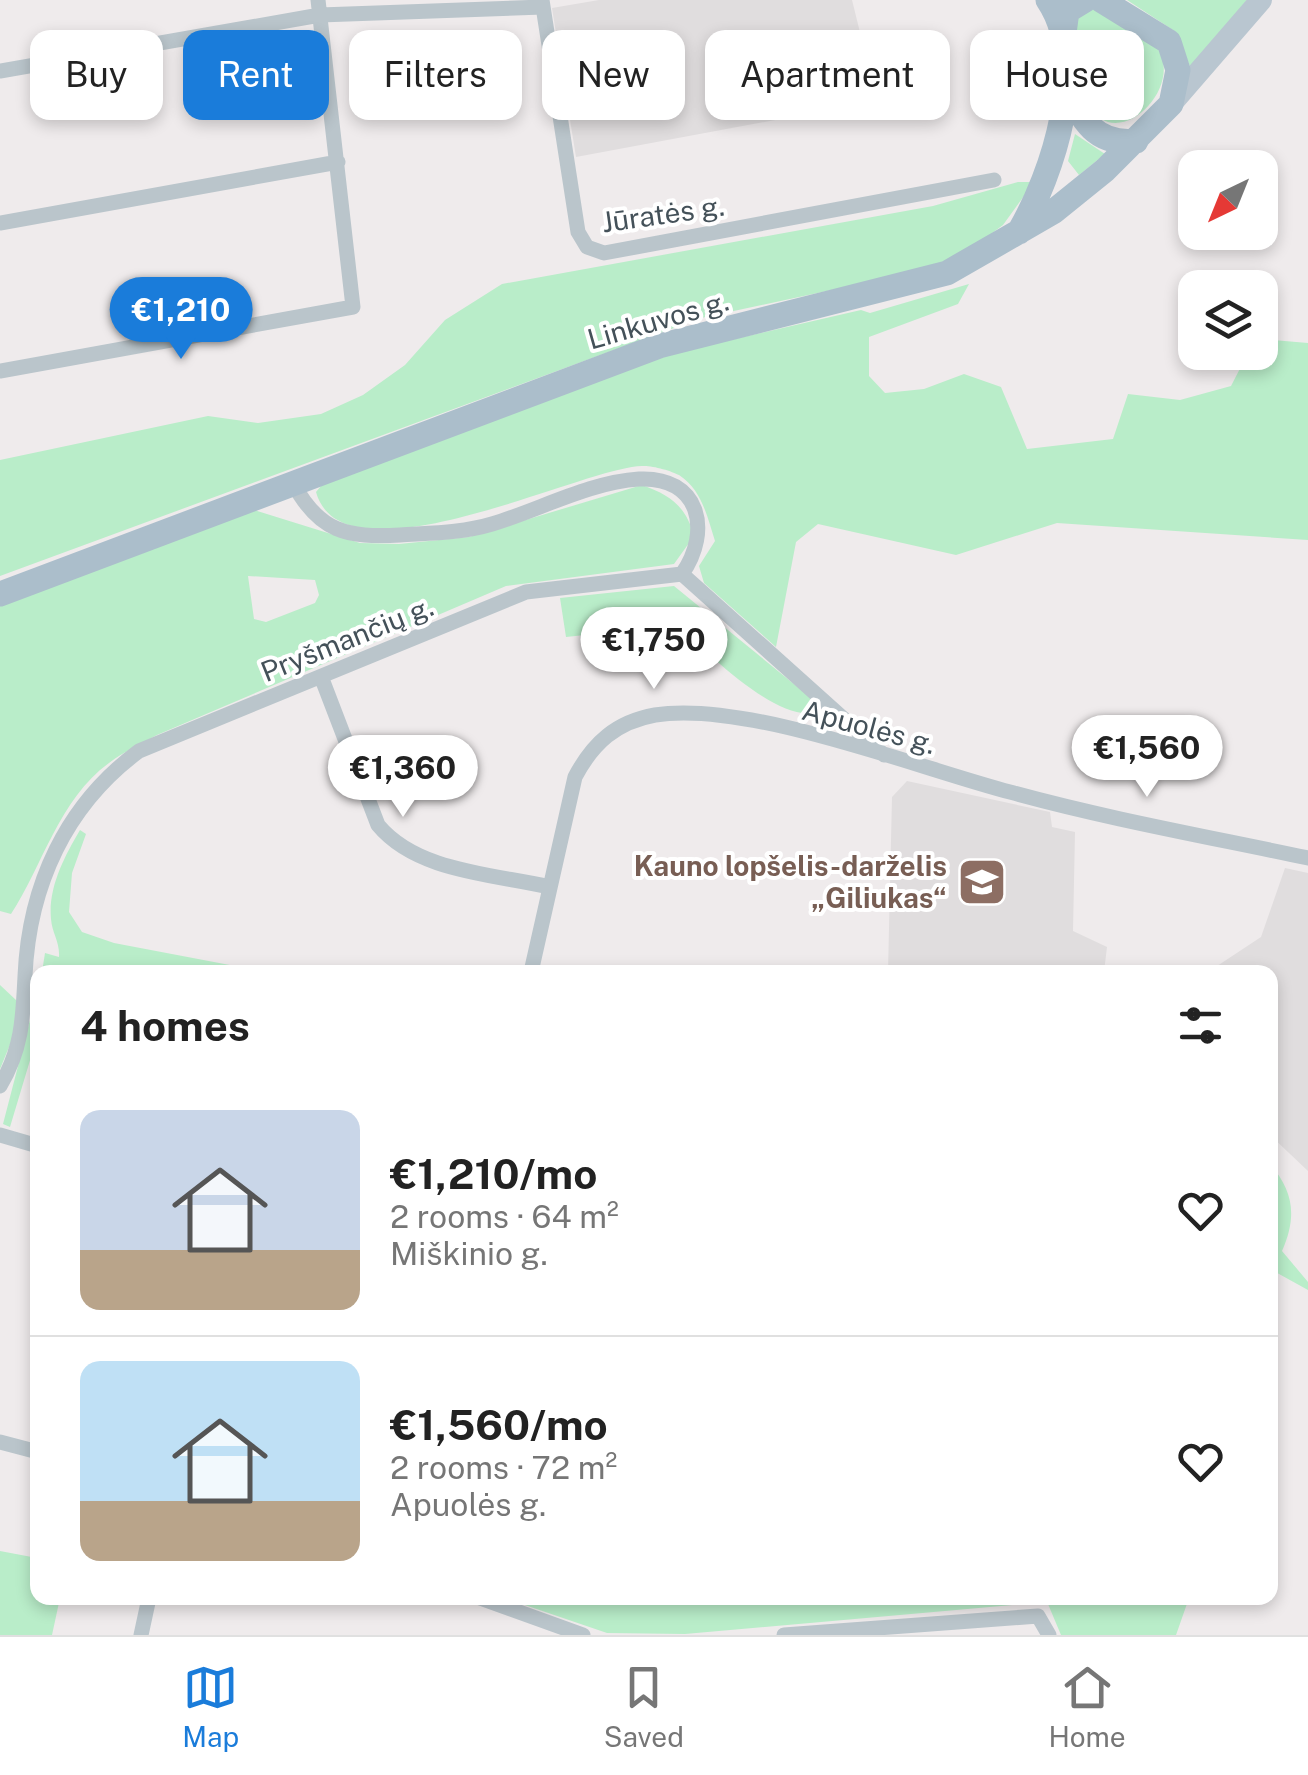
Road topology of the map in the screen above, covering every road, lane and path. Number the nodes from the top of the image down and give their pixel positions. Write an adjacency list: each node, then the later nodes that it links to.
1 (1048, 0): 7 (main road)
2 (1085, 0): 8 (main road)
3 (1100, 0): 10 (main road)
4 (1261, 0): 10 (street, Linkuvos g.)
5 (542, 3): 6 (street); 15 (street, Jūratės g.)
6 (319, 8): 9 (street); 14 (street)
7 (1063, 30)
8 (1065, 30)
9 (0, 71)
10 (1171, 104): 13 (main road, Linkuvos g.)
11 (1060, 120): 17 (main road)
12 (1084, 120): 13 (main road)
13 (1136, 140): 17 (main road, Linkuvos g.)
14 (338, 162): 16 (street); 18 (street)
15 (994, 180)
16 (0, 222)
17 (1018, 235): 19 (main road, Linkuvos g.)
18 (0, 370)
19 (292, 483): 20 (street); 21 (main road, Linkuvos g.)
20 (682, 574): 22 (street, Pryšmančių g.); 23 (street)
21 (0, 594)
22 (322, 679): 25 (street); 27 (street, Pryšmančių g.)
23 (884, 755): 24 (street, Apuolės g.); 25 (street, Apuolės g.)
24 (1308, 858)
25 (550, 887): 26 (street, Apuolės g.)
26 (533, 965)
27 (0, 1086)
28 (0, 1135): 29 (street)
29 (30, 1144)
30 (0, 1442): 31 (street)
31 (30, 1450)
32 (147, 1605): 34 (street)
33 (499, 1605): 35 (street)
34 (141, 1635)
35 (582, 1635)
36 (784, 1635): 37 (street)
37 (1050, 1635)

